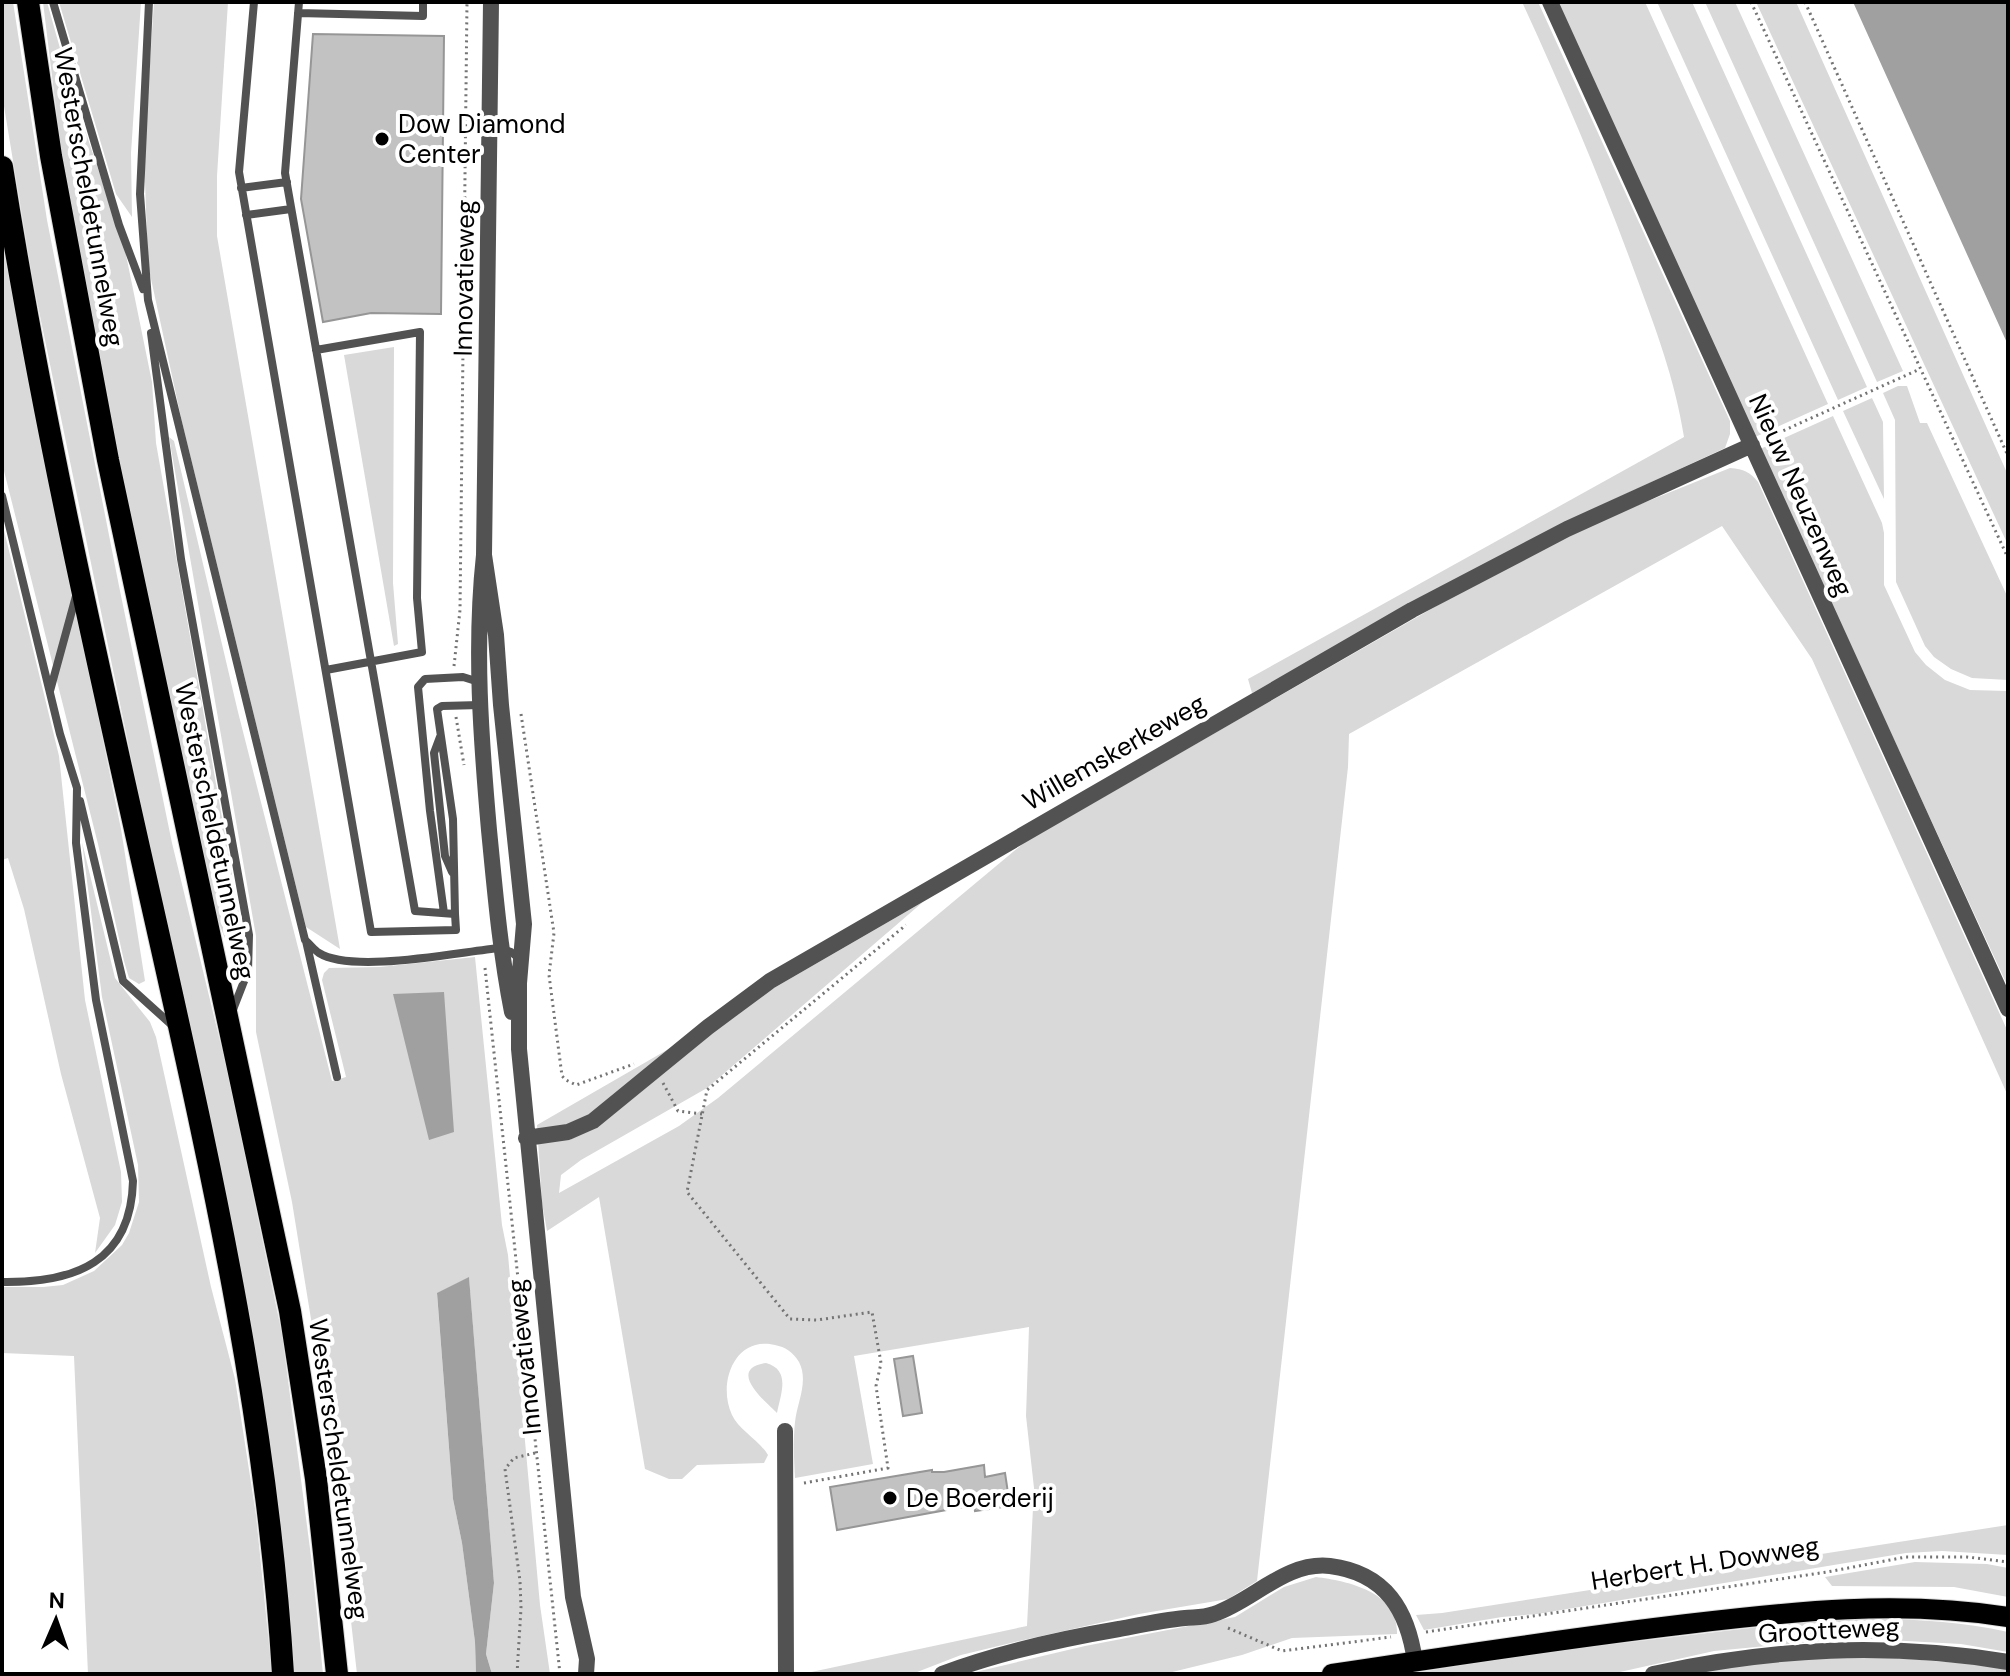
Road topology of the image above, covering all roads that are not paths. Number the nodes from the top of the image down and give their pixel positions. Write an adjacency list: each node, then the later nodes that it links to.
1 (28, 2): 41 (highway, Westerscheldetunnelweg)
2 (53, 2): 15 (lane)
3 (149, 2): 15 (lane)
4 (254, 2): 12 (lane)
5 (299, 2): 9 (lane)
6 (423, 2): 9 (lane)
7 (491, 2): 19 (street, Innovatieweg)
8 (1550, 2): 17 (street, Nieuw Neuzenweg)
9 (298, 13): 11 (lane)
10 (2, 167): 20 (highway)
11 (287, 182): 12 (lane); 13 (lane)
12 (241, 188): 14 (lane)
13 (291, 209): 14 (lane); 16 (lane)
14 (246, 215): 22 (lane)
15 (148, 300): 37 (lane); 41 (lane)
16 (316, 350): 21 (lane); 21 (lane)
17 (1752, 445): 40 (street, Nieuw Neuzenweg); 45 (street, Willemskerkeweg)
18 (2, 496): 25 (lane)
19 (484, 555): 23 (street, Innovatieweg); 24 (street, Innovatieweg)
20 (80, 578): 25 (lane); 42 (highway)
21 (371, 662): 22 (lane); 35 (lane)
22 (326, 670): 36 (lane)
23 (479, 682): 24 (street); 26 (street, Innovatieweg); 29 (lane)
24 (499, 685): 27 (street, Innovatieweg)
25 (50, 692): 31 (lane)
26 (480, 705): 27 (street); 28 (lane); 38 (street, Innovatieweg)
27 (501, 705): 39 (street, Innovatieweg)
28 (440, 736): 30 (lane); 34 (lane)
29 (423, 739): 30 (lane); 33 (lane)
30 (434, 753): 32 (lane)
31 (77, 788): 42 (lane); 46 (lane)
32 (445, 856): 33 (lane); 34 (lane)
33 (438, 873): 35 (lane)
34 (453, 875): 36 (lane)
35 (444, 913): 36 (lane)
36 (455, 914)
37 (305, 940): 38 (lane); 44 (lane)
38 (500, 948): 39 (lane); 43 (street, Innovatieweg)
39 (521, 960): 43 (street, Innovatieweg)
40 (2008, 1009)
41 (229, 1021): 53 (highway, Westerscheldetunnelweg)
42 (180, 1032): 52 (highway)
43 (519, 1049): 45 (street, Innovatieweg)
44 (337, 1077)
45 (526, 1138): 51 (street, Innovatieweg)
46 (2, 1282)
47 (785, 1431): 55 (street)
48 (2008, 1617): 49 (main road, Herbert H. Dowweg)
49 (1415, 1662): 56 (street); 57 (main road, Herbert H. Dowweg)
50 (2008, 1662): 58 (street, Grootteweg)
51 (586, 1666): 54 (street, Innovatieweg)
52 (283, 1674)
53 (337, 1674)
54 (598, 1674)
55 (786, 1674)
56 (942, 1674)
57 (1332, 1674)
58 (1653, 1674)

